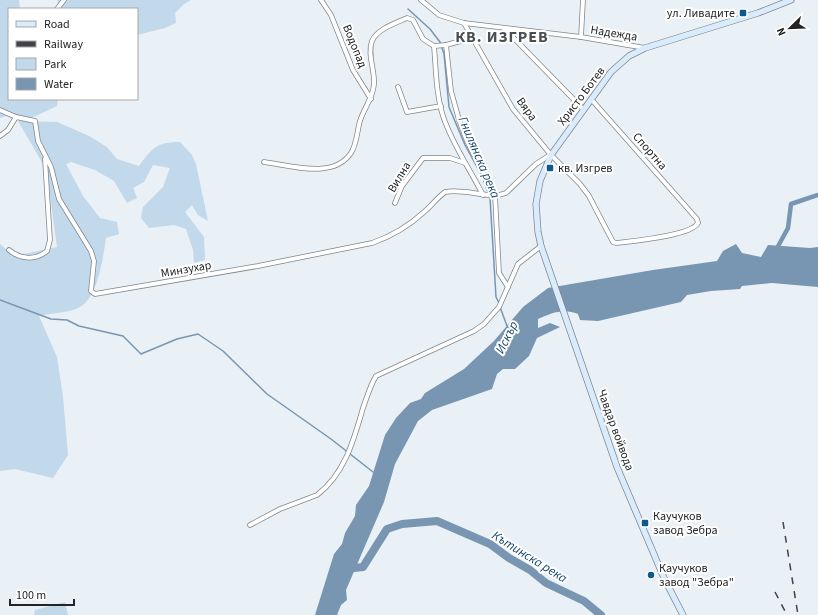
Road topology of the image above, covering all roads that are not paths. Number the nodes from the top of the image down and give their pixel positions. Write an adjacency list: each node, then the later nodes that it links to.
1 (64, 0): 6 (street)
2 (322, 0): 16 (street, Водопад)
3 (421, 0): 7 (street, Надежда)
4 (583, 0): 10 (street, Надежда)
5 (791, 0): 13 (street, Христо Ботев)
6 (58, 8)
7 (464, 23): 8 (street, Надежда); 9 (street, Вяра)
8 (506, 28): 10 (street, Надежда); 19 (street)
9 (472, 38): 12 (street); 22 (street, Вяра)
10 (581, 38): 13 (street, Надежда)
11 (436, 46): 12 (street); 16 (street); 17 (street)
12 (445, 46): 27 (street)
13 (645, 48): 15 (street, Христо Ботев)
14 (398, 87): 17 (street)
15 (591, 98): 19 (street, Христо Ботев); 29 (street, Спортна)
16 (371, 99): 24 (street)
17 (441, 106): 25 (street)
18 (0, 110): 20 (street)
19 (584, 110): 22 (street, Христо Ботев)
20 (16, 117): 21 (street); 23 (street, Минзухар)
21 (0, 136)
22 (550, 155): 27 (street, Христо Ботев); 29 (street, Вяра); 30 (street, Чавдар войвода)
23 (44, 156): 26 (street, Минзухар); 31 (street)
24 (264, 162)
25 (466, 163): 26 (street); 28 (street, Вилна)
26 (485, 195): 27 (street, Минзухар)
27 (494, 195): 32 (street)
28 (396, 202)
29 (694, 216)
30 (542, 246): 32 (street); 34 (street, Чавдар войвода)
31 (9, 250)
32 (508, 287): 33 (street)
33 (250, 525)
34 (684, 614)

